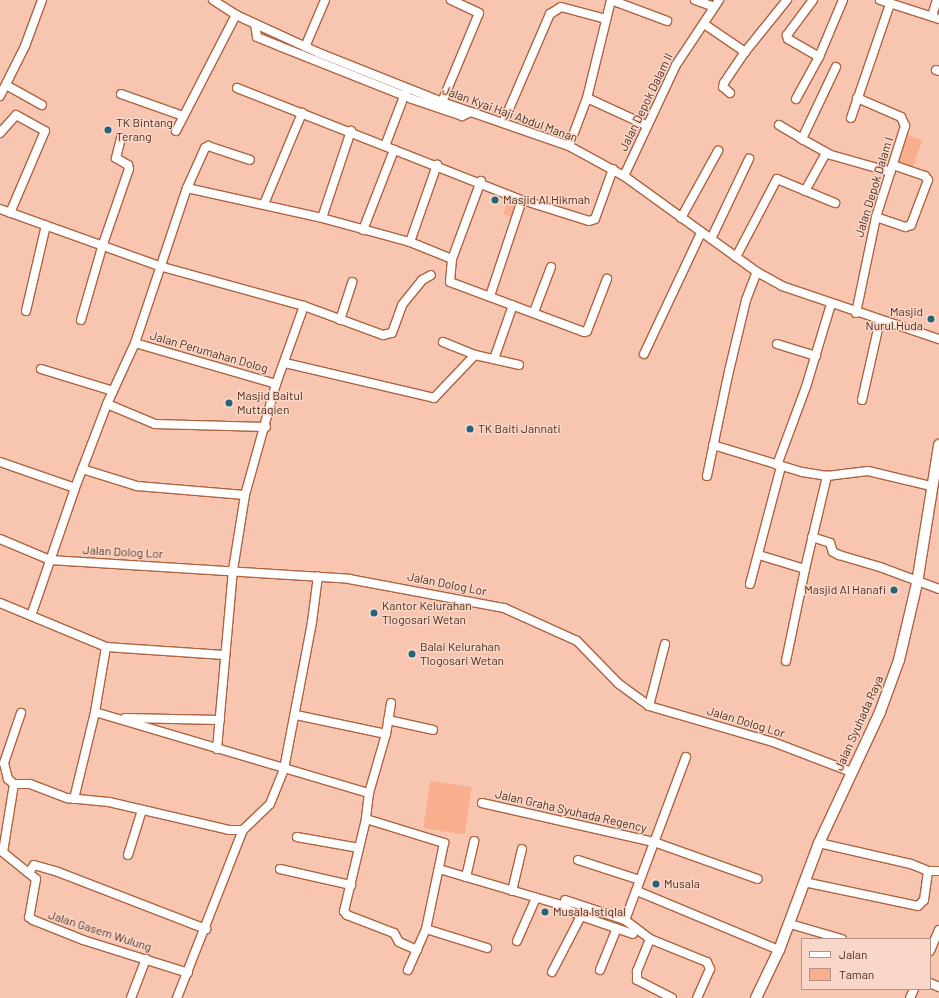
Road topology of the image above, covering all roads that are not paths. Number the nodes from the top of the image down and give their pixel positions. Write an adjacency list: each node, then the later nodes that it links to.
1 (42, 0): 24 (street)
2 (213, 0): 14 (street, Jalan Kyai Haji Abdul Manan)
3 (325, 0): 20 (street)
4 (452, 0): 33 (street)
5 (611, 0): 16 (street); 17 (street)
6 (695, 0): 12 (street)
7 (787, 0): 21 (street)
8 (813, 0): 22 (street)
9 (843, 0): 22 (street)
10 (880, 0): 13 (street)
11 (936, 0): 15 (street)
12 (717, 3): 19 (street, Jalan Depok Dalam II)
13 (890, 4): 15 (street); 31 (street)
14 (236, 15): 18 (street, Jalan Kyai Haji Abdul Manan); 37 (street)
15 (936, 18)
16 (606, 19): 30 (street); 39 (street)
17 (667, 21)
18 (255, 24): 20 (street, Jalan Kyai Haji Abdul Manan); 26 (street)
19 (704, 24): 21 (street); 40 (street, Jalan Depok Dalam II)
20 (305, 47): 26 (street, Jalan Kyai Haji Abdul Manan)
21 (745, 52): 27 (street)
22 (819, 57): 32 (street)
23 (836, 68): 46 (street)
24 (6, 85): 29 (street); 34 (street)
25 (237, 88): 36 (street)
26 (405, 92): 33 (street, Jalan Kyai Haji Abdul Manan); 35 (street); 47 (street)
27 (730, 93)
28 (120, 94): 37 (street)
29 (0, 96)
30 (587, 98): 40 (street); 48 (street)
31 (857, 98): 38 (street); 56 (street, Jalan Depok Dalam I)
32 (796, 99)
33 (442, 102): 35 (street, Jalan Kyai Haji Abdul Manan)
34 (42, 105)
35 (471, 112): 39 (street, Jalan Kyai Haji Abdul Manan)
36 (302, 113): 43 (street); 63 (street)
37 (183, 116): 42 (street)
38 (851, 118)
39 (503, 123): 48 (street, Jalan Kyai Haji Abdul Manan)
40 (646, 124): 57 (street, Jalan Depok Dalam II)
41 (779, 125): 46 (street)
42 (176, 131)
43 (351, 131): 47 (street); 67 (street)
44 (1, 132): 65 (street)
45 (121, 138): 74 (street)
46 (802, 139): 51 (street)
47 (385, 146): 49 (street)
48 (569, 146): 55 (street, Jalan Kyai Haji Abdul Manan)
49 (394, 150): 54 (street); 70 (street)
50 (718, 151): 68 (street)
51 (826, 152): 56 (street); 60 (street)
52 (749, 159): 72 (street)
53 (250, 160): 59 (street)
54 (437, 165): 58 (street); 73 (street)
55 (612, 169): 57 (street, Jalan Kyai Haji Abdul Manan); 61 (street)
56 (892, 169): 66 (street, Jalan Depok Dalam I); 66 (street)
57 (624, 176): 68 (street, Jalan Kyai Haji Abdul Manan)
58 (481, 181): 61 (street); 76 (street)
59 (187, 188): 63 (street); 77 (street)
60 (805, 191): 62 (street); 75 (street)
61 (522, 200): 83 (street)
62 (836, 203)
63 (264, 204): 67 (street)
64 (0, 209): 65 (street)
65 (10, 213): 69 (street)
66 (876, 217): 89 (street, Jalan Depok Dalam I)
67 (322, 218): 70 (street)
68 (681, 218): 71 (street, Jalan Kyai Haji Abdul Manan)
69 (46, 225): 74 (street); 87 (street)
70 (363, 230): 73 (street)
71 (701, 233): 72 (street, Jalan Kyai Haji Abdul Manan); 97 (street)
72 (711, 239): 75 (street, Jalan Kyai Haji Abdul Manan)
73 (410, 242): 76 (street)
74 (103, 244): 77 (street); 90 (street)
75 (736, 257): 79 (street, Jalan Kyai Haji Abdul Manan)
76 (452, 259): 83 (street)
77 (159, 266): 86 (street); 95 (street)
78 (551, 267): 88 (street)
79 (757, 272): 84 (street, Jalan Kyai Haji Abdul Manan); 109 (street)
80 (431, 275): 91 (street)
81 (607, 280): 88 (street)
82 (352, 282): 91 (street)
83 (490, 296): 85 (street)
84 (831, 304): 89 (street, Jalan Kyai Haji Abdul Manan); 99 (street)
85 (514, 305): 88 (street); 100 (street)
86 (304, 306): 91 (street); 101 (street)
87 (26, 311)
88 (534, 312)
89 (856, 313): 92 (street, Jalan Kyai Haji Abdul Manan)
90 (81, 320)
91 (340, 320)
92 (880, 320): 93 (street, Jalan Kyai Haji Abdul Manan); 106 (street)
93 (939, 339)
94 (443, 342): 98 (street)
95 (135, 343): 104 (street, Jalan Perumahan Dolog); 105 (street)
96 (777, 344): 99 (street)
97 (644, 354)
98 (475, 355): 100 (street); 101 (street)
99 (816, 356): 112 (street)
100 (494, 359): 102 (street)
101 (285, 363): 104 (street)
102 (519, 365)
103 (41, 369): 105 (street)
104 (276, 384): 108 (street)
105 (113, 391): 107 (street)
106 (862, 400)
107 (107, 404): 108 (street); 113 (street)
108 (266, 427): 118 (street)
109 (713, 445): 112 (street); 114 (street)
110 (939, 445): 116 (street, Jalan Syuhada Raya)
111 (0, 462): 117 (street)
112 (779, 466): 115 (street); 121 (street)
113 (82, 469): 117 (street); 118 (street)
114 (707, 476)
115 (827, 476): 116 (street); 119 (street)
116 (931, 486): 126 (street, Jalan Syuhada Raya)
117 (75, 488): 122 (street)
118 (245, 494): 123 (street)
119 (812, 537): 124 (street); 126 (street)
120 (0, 539): 122 (street, Jalan Dolog Lor)
121 (758, 555): 124 (street); 127 (street)
122 (50, 560): 123 (street, Jalan Dolog Lor); 130 (street)
123 (233, 570): 125 (street, Jalan Dolog Lor); 133 (street)
124 (806, 570): 134 (street)
125 (318, 576): 136 (street, Jalan Dolog Lor); 139 (street)
126 (917, 583): 128 (street); 148 (street, Jalan Syuhada Raya)
127 (750, 584)
128 (939, 590)
129 (0, 603): 130 (street)
130 (31, 616): 132 (street)
131 (665, 644): 136 (street)
132 (106, 647): 133 (street); 137 (street)
133 (224, 655): 141 (street)
134 (786, 661)
135 (391, 703): 142 (street)
136 (649, 706): 148 (street, Jalan Dolog Lor)
137 (95, 712): 140 (street); 151 (street)
138 (21, 713): 149 (street)
139 (296, 715): 144 (street); 147 (street)
140 (117, 718): 141 (street); 145 (street)
141 (220, 720): 145 (street)
142 (388, 720): 143 (street); 144 (street)
143 (434, 730)
144 (386, 734): 150 (street)
145 (217, 749): 147 (street)
146 (686, 757): 158 (street, Jalan Graha Syuhada Regency)
147 (284, 769): 150 (street); 155 (street)
148 (851, 772): 159 (street, Jalan Syuhada Raya)
149 (14, 784): 151 (street); 162 (street)
150 (368, 793): 154 (street)
151 (74, 799): 153 (street)
152 (482, 803): 158 (street, Jalan Graha Syuhada Regency)
153 (142, 810): 155 (street); 163 (street)
154 (366, 819): 160 (street); 166 (street)
155 (243, 830): 183 (street)
156 (297, 837): 160 (street)
157 (474, 841): 170 (street)
158 (654, 842): 171 (street, Jalan Graha Syuhada Regency); 172 (street, Jalan Graha Syuhada Regency)
159 (819, 843): 167 (street); 173 (street, Jalan Syuhada Raya)
160 (359, 848): 174 (street)
161 (522, 849): 175 (street)
162 (2, 851): 169 (street)
163 (128, 855)
164 (578, 860): 172 (street)
165 (280, 869): 174 (street)
166 (439, 870): 170 (street); 184 (street)
167 (928, 871): 168 (street); 173 (street)
168 (939, 871)
169 (29, 873): 183 (street); 194 (street, Jalan Gasem Wulung)
170 (466, 877): 175 (street)
171 (758, 879)
172 (640, 880): 176 (street, Jalan Graha Syuhada Regency)
173 (804, 882): 181 (street, Jalan Syuhada Raya)
174 (351, 885): 192 (street)
175 (512, 891): 177 (street)
176 (637, 891): 180 (street, Jalan Graha Syuhada Regency); 193 (street)
177 (536, 898): 179 (street); 189 (street)
178 (565, 900): 180 (street)
179 (581, 916): 182 (street); 197 (street)
180 (625, 920): 188 (street)
181 (790, 924): 187 (street); 193 (street, Jalan Syuhada Raya)
182 (617, 928): 186 (street); 196 (street)
183 (206, 929): 198 (street)
184 (426, 929): 190 (street); 192 (street)
185 (939, 930): 191 (street)
186 (633, 934)
187 (839, 938)
188 (650, 939): 201 (street); 202 (street)
189 (516, 941)
190 (487, 948)
191 (931, 949)
192 (417, 950): 195 (street)
193 (779, 950): 203 (street, Jalan Syuhada Raya)
194 (146, 958): 198 (street, Jalan Gasem Wulung); 199 (street)
195 (408, 970)
196 (600, 970)
197 (552, 972)
198 (188, 973): 200 (street)
199 (131, 998)
200 (177, 998)
201 (672, 998)
202 (697, 998)
203 (756, 998)

